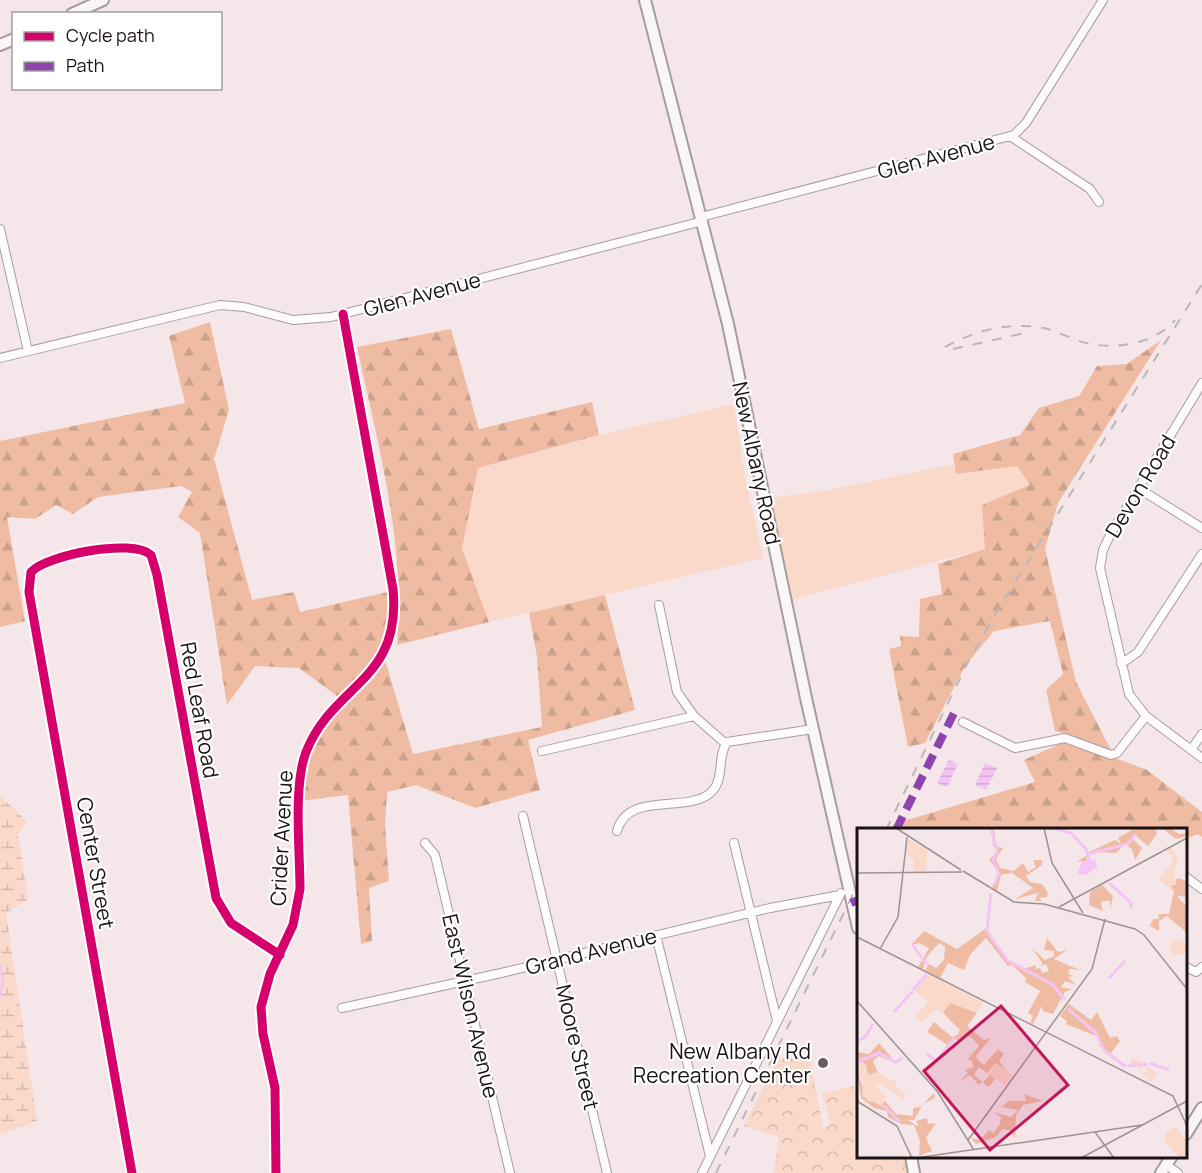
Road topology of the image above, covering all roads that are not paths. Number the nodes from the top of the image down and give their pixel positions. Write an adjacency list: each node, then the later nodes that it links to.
1 (103, 0): 4 (main road)
2 (645, 0): 7 (main road, New Albany Road)
3 (1103, 0): 5 (street, Glen Avenue)
4 (76, 12)
5 (1010, 136): 6 (street); 7 (street, Glen Avenue)
6 (1099, 202)
7 (702, 219): 9 (street, Glen Avenue); 22 (main road, New Albany Road)
8 (0, 229): 10 (street)
9 (343, 314): 10 (street, Glen Avenue); 39 (street, Crider Avenue)
10 (28, 351): 11 (street, Glen Avenue)
11 (0, 358)
12 (1202, 383): 13 (street, Devon Road)
13 (1138, 488): 14 (street); 18 (street, Devon Road)
14 (1202, 528)
15 (1202, 554): 18 (street)
16 (41, 564): 39 (street, Red Leaf Road); 51 (street, Center Street)
17 (659, 605): 19 (street)
18 (1121, 664): 20 (street, Devon Road)
19 (694, 716): 24 (street); 26 (street)
20 (1146, 716): 21 (street); 25 (street, Devon Road)
21 (963, 722)
22 (813, 729): 24 (street); 33 (main road, New Albany Road)
23 (1202, 734): 25 (street)
24 (726, 744): 29 (street)
25 (1191, 750): 27 (street, Devon Road)
26 (542, 751)
27 (1202, 758)
28 (523, 816): 40 (street, Moore Street)
29 (617, 831)
30 (425, 843): 43 (street, East Wilson Avenue)
31 (734, 843): 36 (street)
32 (1187, 878): 34 (street)
33 (848, 884): 35 (street); 37 (main road, New Albany Road)
34 (1202, 889)
35 (840, 895): 36 (street, Grand Avenue); 45 (street)
36 (750, 913): 38 (street, Grand Avenue); 45 (street)
37 (857, 924)
38 (656, 935): 40 (street, Grand Avenue); 48 (street)
39 (280, 955): 52 (street, Crider Avenue)
40 (557, 959): 43 (street, Grand Avenue); 54 (street, Moore Street)
41 (1202, 967): 42 (street)
42 (1187, 968)
43 (465, 980): 44 (street, Grand Avenue); 53 (street, East Wilson Avenue)
44 (342, 1008)
45 (777, 1022): 48 (street)
46 (1202, 1108): 47 (main road)
47 (1187, 1131)
48 (710, 1156): 55 (street)
49 (911, 1158): 56 (main road)
50 (1166, 1165): 57 (street)
51 (132, 1173)
52 (276, 1173)
53 (510, 1173)
54 (608, 1173)
55 (702, 1173)
56 (914, 1173)
57 (1178, 1173)

